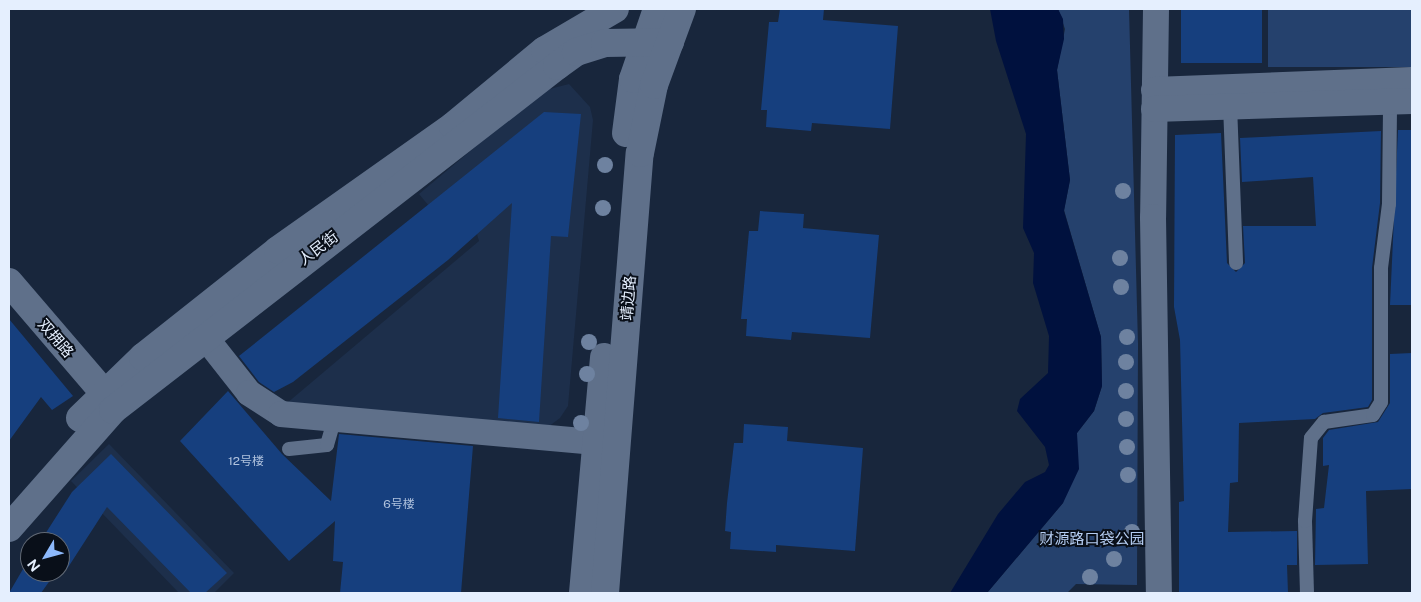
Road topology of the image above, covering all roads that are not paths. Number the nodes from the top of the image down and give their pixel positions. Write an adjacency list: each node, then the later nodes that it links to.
1 (615, 9): 13 (main road, 人民街)
2 (657, 9): 5 (main road, 靖边路)
3 (682, 9): 5 (main road, 靖边路)
4 (1156, 9): 7 (street)
5 (658, 41): 12 (main road, 人民街); 15 (main road, 靖边路); 20 (main road, 靖边路)
6 (1412, 80): 7 (street)
7 (1154, 99): 9 (street); 21 (street)
8 (1401, 102): 9 (street); 22 (lane)
9 (1230, 105): 10 (lane)
10 (1236, 263)
11 (9, 282): 13 (main road, 双拥路)
12 (205, 337): 14 (street); 18 (main road, 人民街)
13 (104, 393): 17 (main road, 人民街)
14 (334, 420): 15 (street); 16 (lane)
15 (596, 442): 19 (main road, 靖边路)
16 (289, 449)
17 (9, 500)
18 (9, 528)
19 (583, 593)
20 (605, 593)
21 (1160, 593)
22 (1306, 593)

